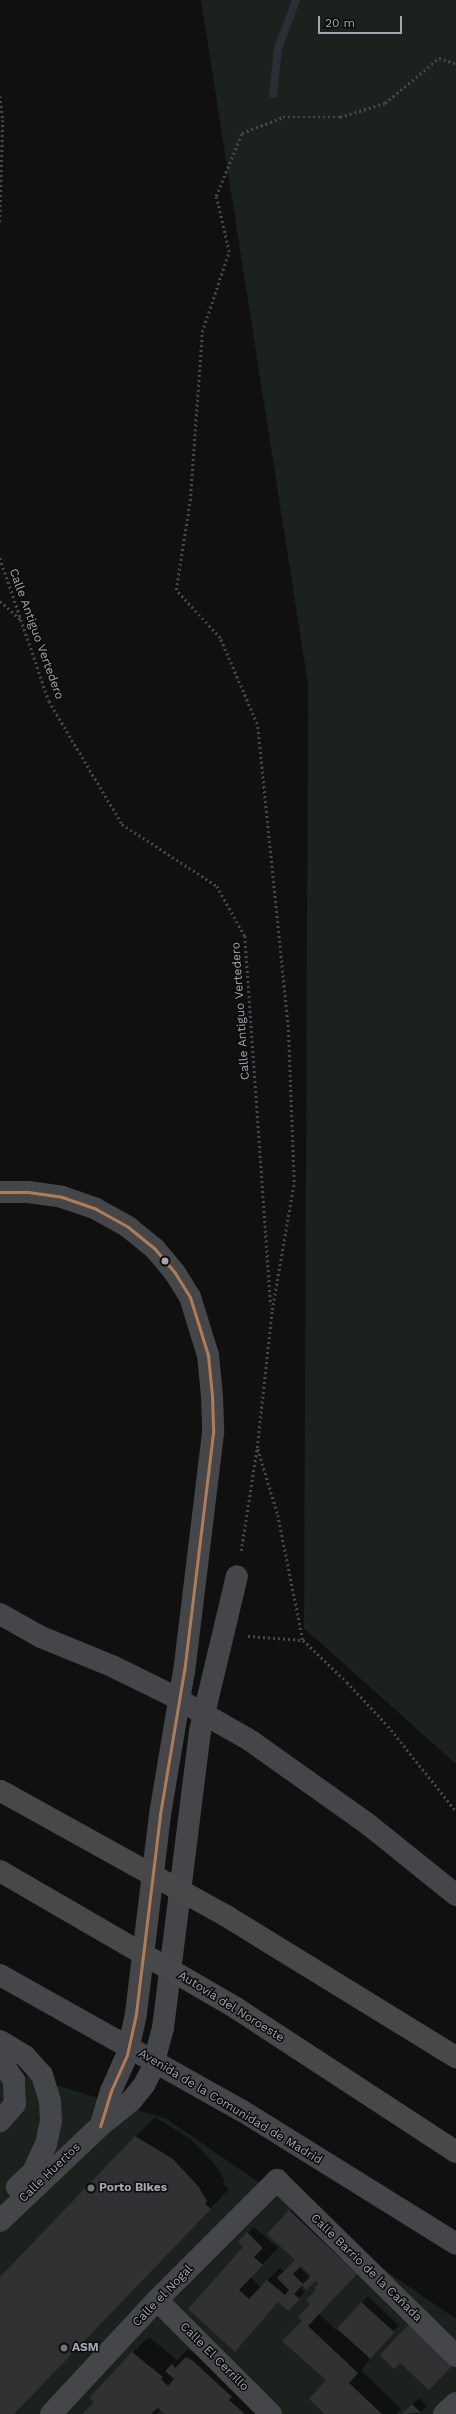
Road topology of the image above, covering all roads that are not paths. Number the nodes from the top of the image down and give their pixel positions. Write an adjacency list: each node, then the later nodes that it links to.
1 (0, 1192): 14 (street)
2 (237, 1576): 14 (street, Calle Huertos)
3 (0, 1614): 5 (street)
4 (0, 1626): 5 (street)
5 (41, 1637): 8 (street, bridge)
6 (0, 1790): 11 (highway, bridge)
7 (0, 1871): 15 (highway, Autovía del Noroeste, bridge)
8 (456, 1895)
9 (0, 1974): 19 (street, Avenida de la Comunidad de Madrid, bridge)
10 (0, 2041): 17 (street)
11 (456, 2057)
12 (0, 2060): 13 (street)
13 (0, 2121)
14 (100, 2126): 18 (street, Calle Huertos)
15 (456, 2152)
16 (277, 2180): 20 (street, Calle el Nogal); 21 (street, Calle Barrio de la Cañada)
17 (0, 2203)
18 (0, 2221)
19 (456, 2244)
20 (157, 2300): 23 (street, Calle el Nogal); 24 (street, Calle El Cerrillo)
21 (456, 2356)
22 (456, 2403): 25 (street)
23 (51, 2414)
24 (271, 2414)
25 (444, 2414)

